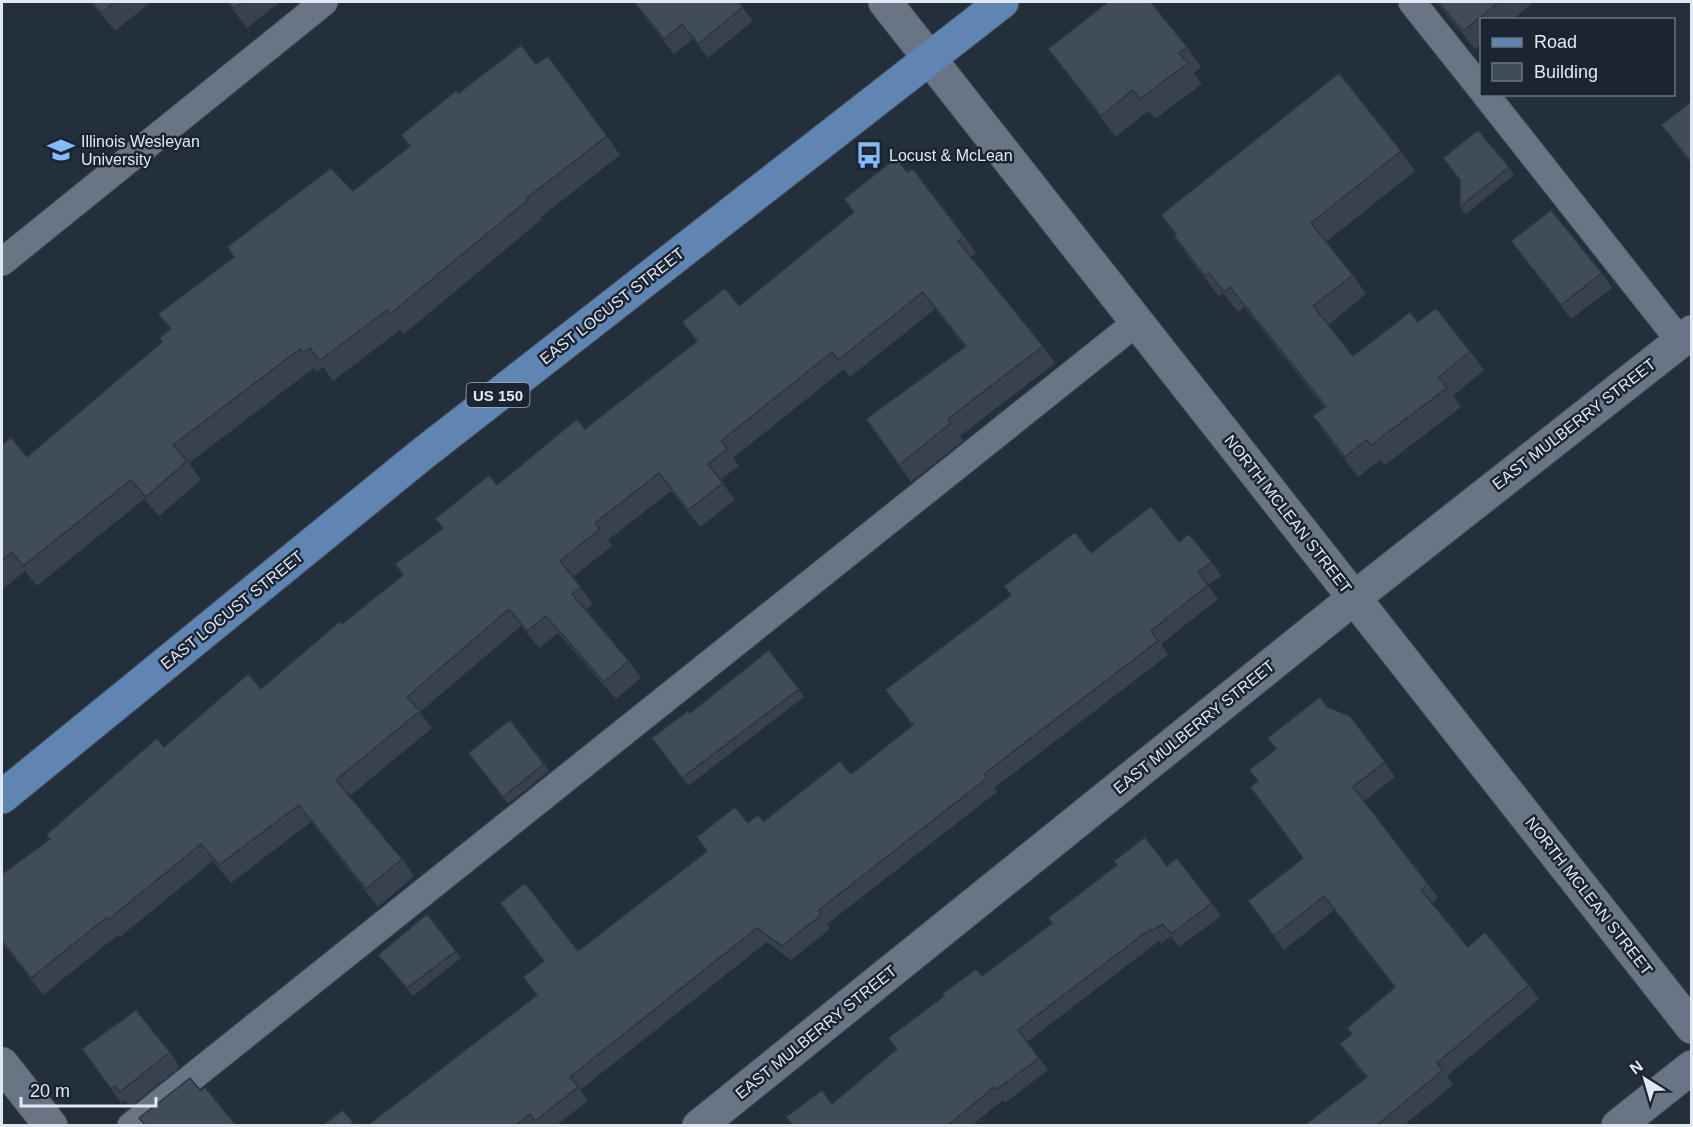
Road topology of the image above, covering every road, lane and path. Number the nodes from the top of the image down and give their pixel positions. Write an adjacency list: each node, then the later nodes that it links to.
1 (324, 2): 8 (lane)
2 (885, 2): 5 (street, NORTH MCLEAN STREET)
3 (1002, 2): 5 (main road, EAST LOCUST STREET / US 150)
4 (1412, 2): 6 (lane)
5 (931, 58): 9 (street, NORTH MCLEAN STREET); 12 (main road, EAST LOCUST STREET / US 150)
6 (1480, 87)
7 (1487, 96): 10 (lane)
8 (2, 262)
9 (1137, 322): 11 (street, NORTH MCLEAN STREET); 17 (lane)
10 (1686, 336): 11 (street, EAST MULBERRY STREET)
11 (1354, 598): 13 (street, NORTH MCLEAN STREET); 18 (street, EAST MULBERRY STREET)
12 (2, 797)
13 (1692, 1027)
14 (2, 1064): 16 (street)
15 (1692, 1067): 19 (street)
16 (51, 1125)
17 (131, 1125)
18 (699, 1125)
19 (1618, 1125)

